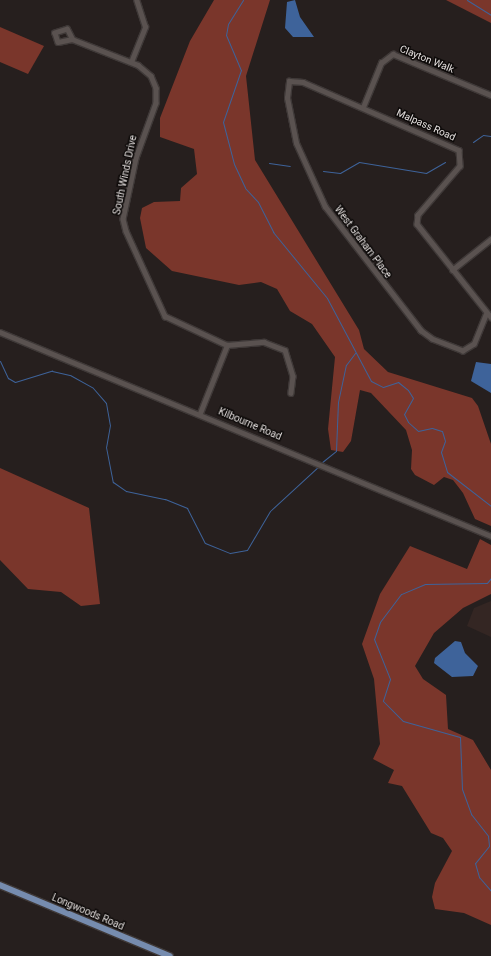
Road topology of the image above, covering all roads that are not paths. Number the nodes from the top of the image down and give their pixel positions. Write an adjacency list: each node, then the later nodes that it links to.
1 (136, 0): 3 (street)
2 (72, 39): 3 (street, South Winds Drive)
3 (131, 62): 11 (street, South Winds Drive)
4 (302, 82): 6 (street, Malpass Road); 9 (street, West Graham Place)
5 (491, 95): 6 (street, Clayton Walk)
6 (363, 107): 8 (street, Malpass Road)
7 (491, 239): 8 (street)
8 (452, 270): 9 (street, Malpass Road)
9 (489, 316)
10 (0, 332): 13 (street, Kilbourne Road)
11 (227, 346): 12 (street); 13 (street)
12 (291, 393)
13 (200, 413): 14 (street, Kilbourne Road)
14 (491, 536)
15 (0, 885): 16 (main road, Longwoods Road)
16 (170, 956)

